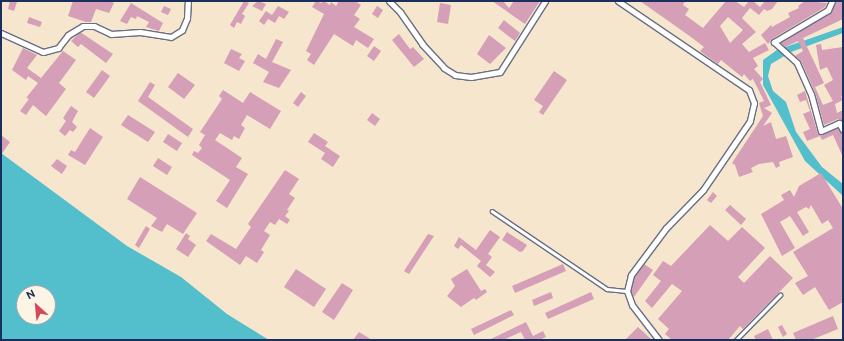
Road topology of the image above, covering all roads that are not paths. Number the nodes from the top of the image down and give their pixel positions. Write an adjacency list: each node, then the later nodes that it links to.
1 (188, 1): 6 (street)
2 (388, 1): 3 (street)
3 (545, 1)
4 (618, 1): 9 (street)
5 (832, 1): 7 (street)
6 (1, 33)
7 (843, 130)
8 (492, 212): 9 (lane)
9 (627, 291): 11 (street)
10 (780, 295): 12 (lane)
11 (659, 340)
12 (737, 340)

